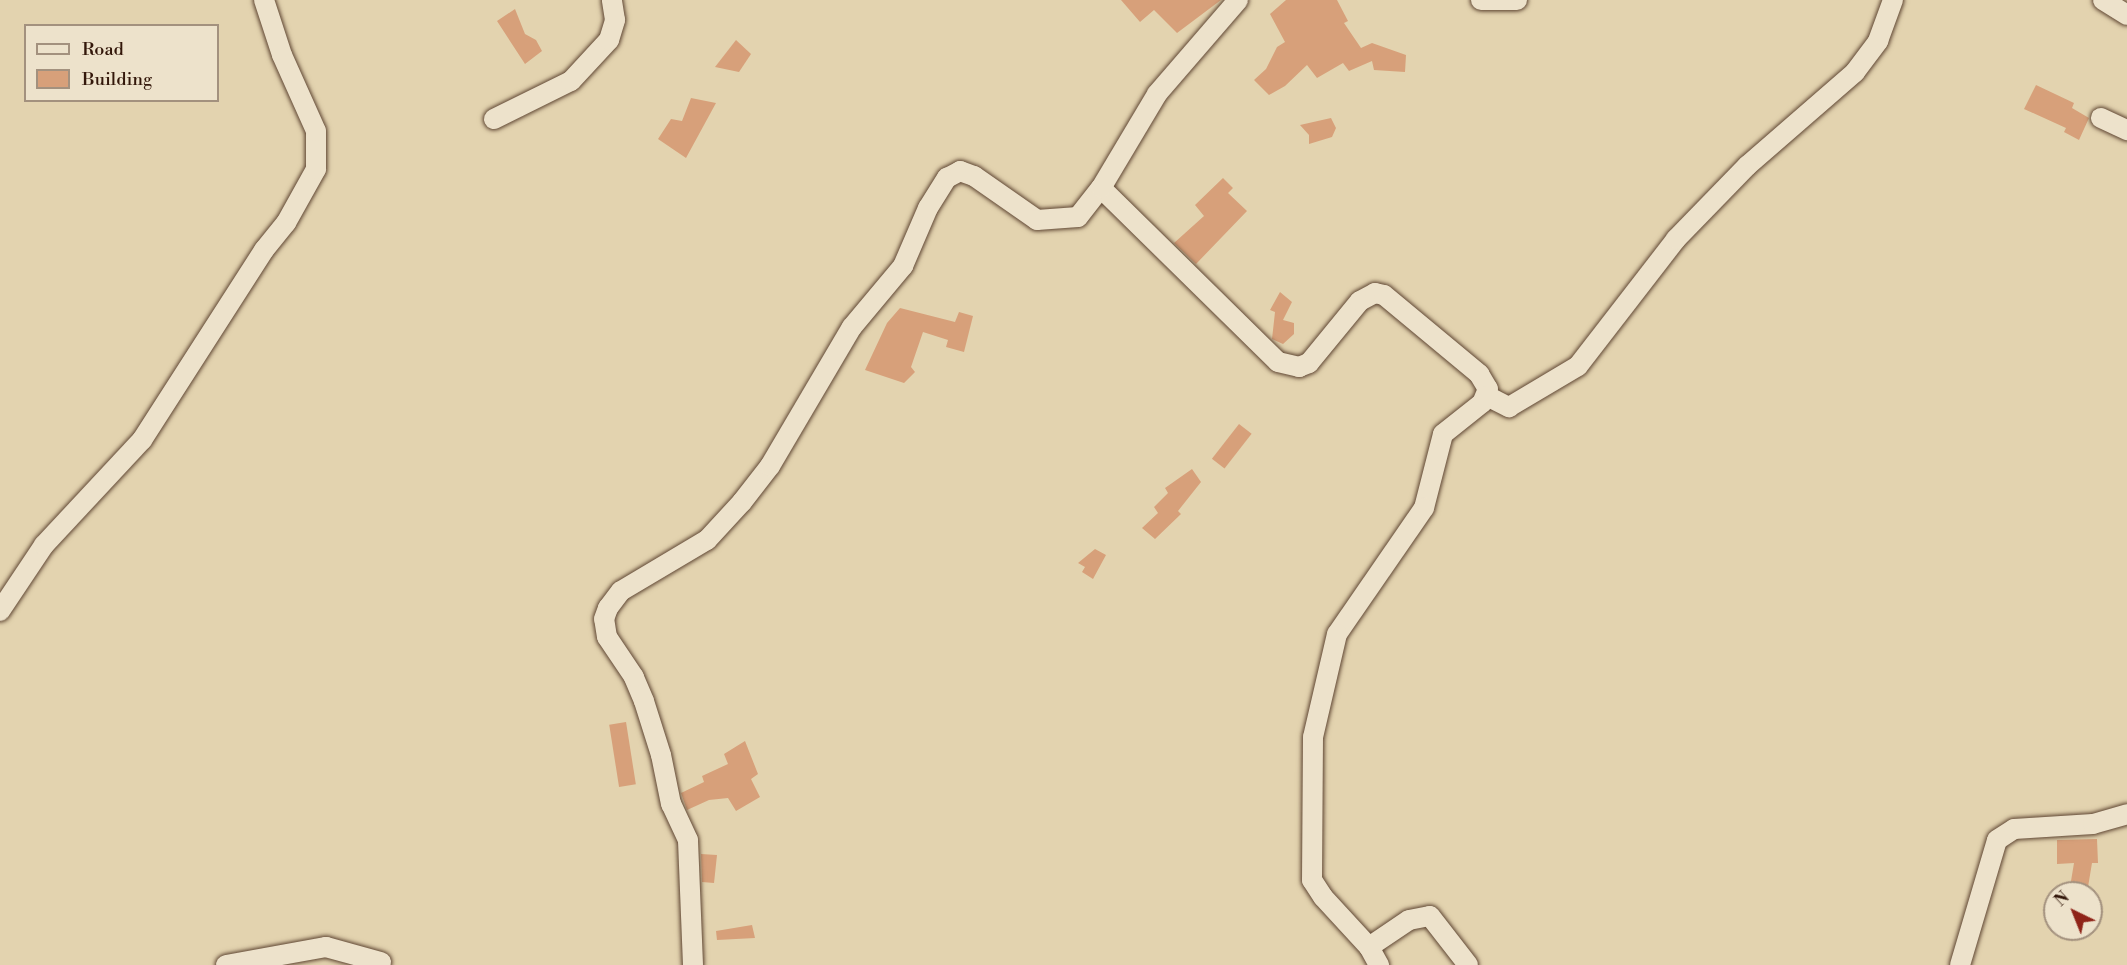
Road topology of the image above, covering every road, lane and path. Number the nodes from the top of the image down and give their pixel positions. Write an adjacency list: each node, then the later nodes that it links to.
1 (264, 0): 14 (street)
2 (612, 0): 9 (street)
3 (1238, 0): 12 (street)
4 (1481, 0): 5 (street)
5 (1517, 0)
6 (1893, 0): 13 (street)
7 (2103, 0): 8 (street)
8 (2127, 15)
9 (494, 118)
10 (2101, 118): 11 (street)
11 (2127, 130)
12 (1101, 188): 13 (street); 19 (street)
13 (1487, 396): 16 (street)
14 (0, 611)
15 (2127, 814): 22 (street)
16 (1369, 947): 20 (street); 21 (street)
17 (381, 962): 18 (street)
18 (226, 965)
19 (693, 965)
20 (1379, 965)
21 (1468, 965)
22 (1960, 965)

